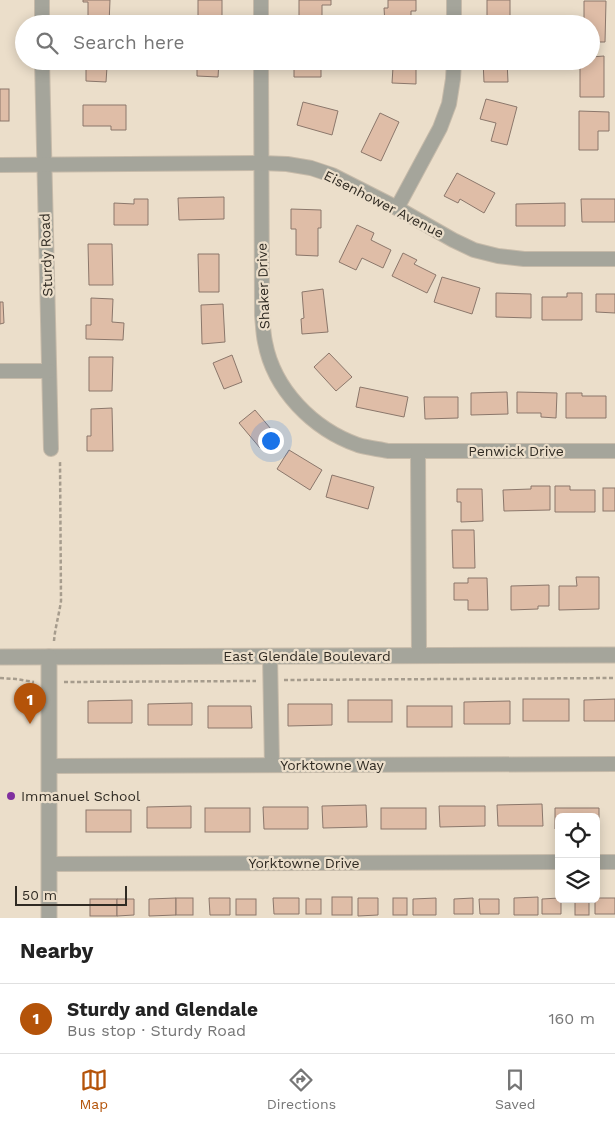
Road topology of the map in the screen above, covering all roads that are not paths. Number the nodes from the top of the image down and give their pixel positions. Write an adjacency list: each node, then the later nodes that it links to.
1 (42, 0): 4 (street)
2 (260, 0): 5 (street)
3 (454, 0): 6 (street)
4 (42, 15)
5 (261, 15)
6 (454, 15)
7 (42, 70): 11 (street, Sturdy Road)
8 (261, 70): 10 (street, Shaker Drive)
9 (453, 70): 13 (street)
10 (261, 163): 11 (street, Eisenhower Avenue); 13 (street, Eisenhower Avenue); 19 (street, Shaker Drive)
11 (44, 164): 12 (street, Eisenhower Avenue); 15 (street, Sturdy Road)
12 (0, 165)
13 (397, 208): 14 (street, Eisenhower Avenue)
14 (615, 259)
15 (49, 371): 16 (street); 17 (street, Sturdy Road)
16 (0, 372)
17 (51, 450)
18 (615, 451): 19 (street, Penwick Drive)
19 (418, 452): 20 (street)
20 (419, 655): 21 (street, East Glendale Boulevard); 22 (street, East Glendale Boulevard)
21 (615, 655)
22 (270, 656): 24 (street, East Glendale Boulevard); 26 (street)
23 (0, 657): 24 (street, East Glendale Boulevard)
24 (53, 657): 27 (street)
25 (615, 764): 26 (street, Yorktowne Way)
26 (272, 765): 27 (street, Yorktowne Way)
27 (49, 766): 31 (street)
28 (555, 862): 31 (street, Yorktowne Drive)
29 (600, 862): 30 (street)
30 (615, 862)
31 (49, 864): 32 (street)
32 (49, 918)

